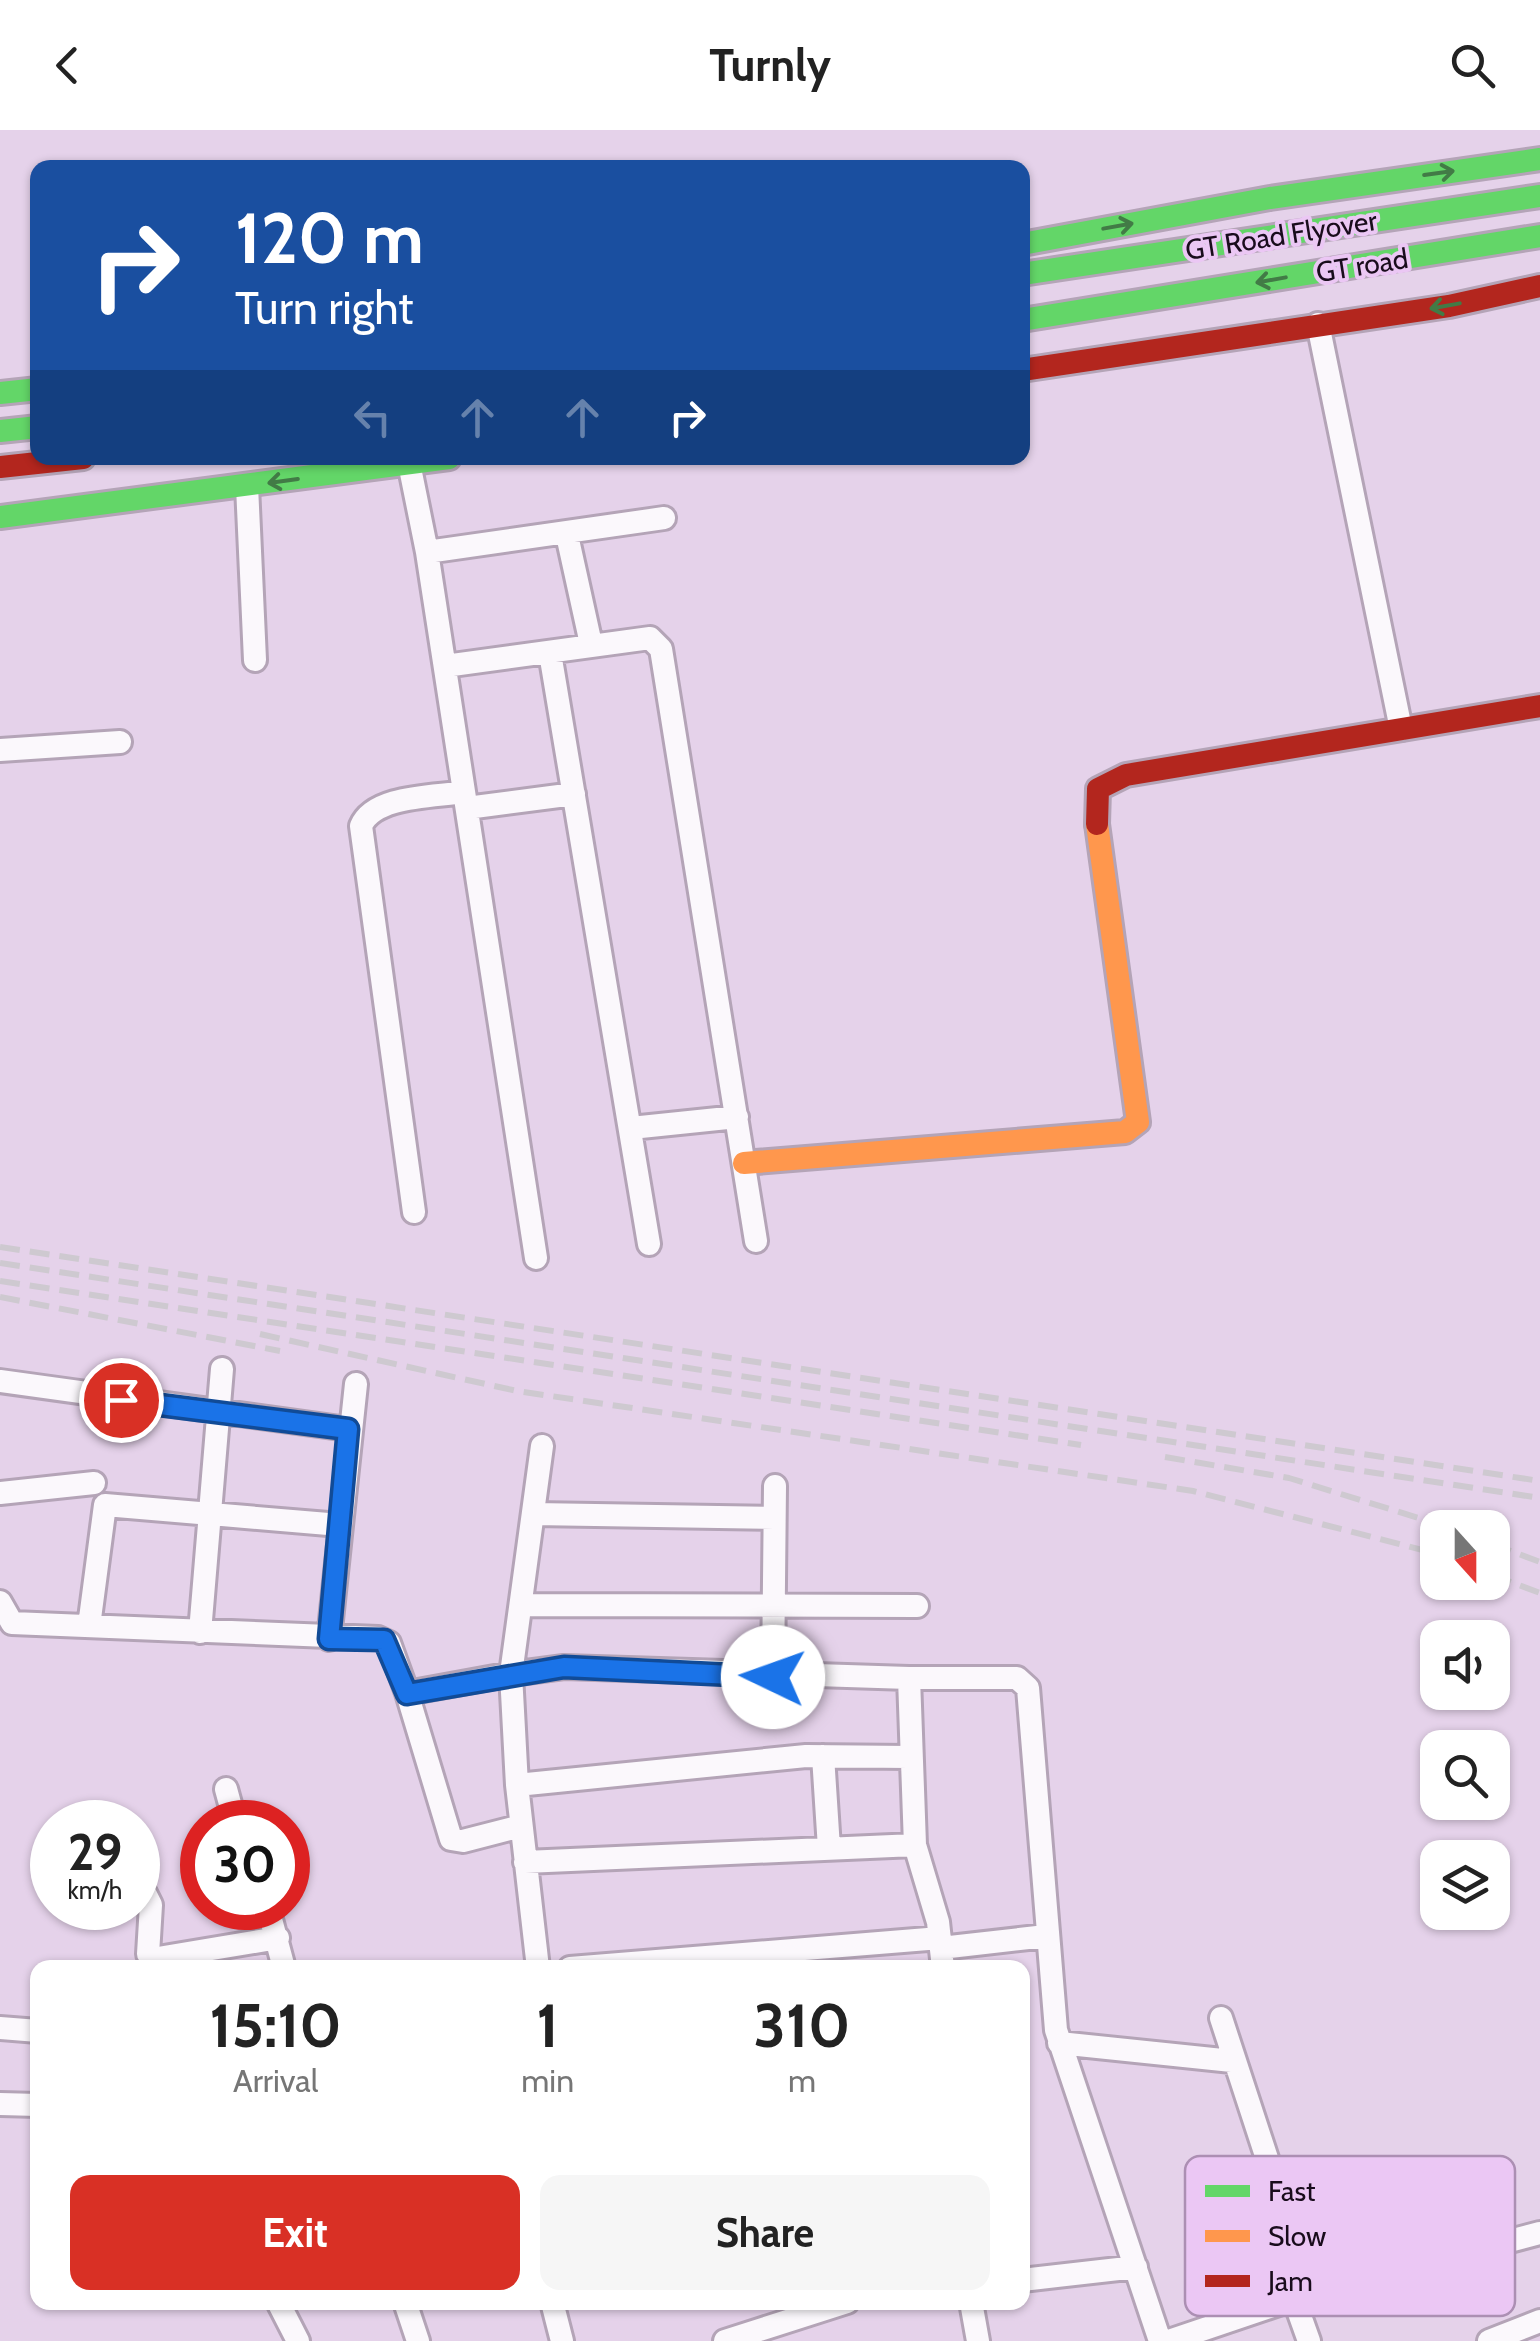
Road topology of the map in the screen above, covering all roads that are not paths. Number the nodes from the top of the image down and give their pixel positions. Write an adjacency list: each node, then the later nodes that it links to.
1 (1540, 158): 4 (main road, one-way to 1)
2 (1540, 196): 5 (main road, GT Road Flyover)
3 (1540, 236): 7 (main road, GT road, one-way to 7)
4 (1030, 243)
5 (1030, 273)
6 (1540, 286): 9 (main road, one-way to 9)
7 (1184, 296): 8 (main road, GT Road Flyover); 10 (main road)
8 (1030, 319)
9 (1318, 324): 10 (main road); 30 (street)
10 (1064, 364): 11 (main road)
11 (1030, 369)
12 (30, 390): 13 (main road)
13 (0, 393)
14 (30, 428): 15 (main road)
15 (0, 431)
16 (30, 464): 19 (main road)
17 (395, 465): 20 (main road, one-way to 20)
18 (409, 465): 24 (street)
19 (0, 467)
20 (247, 486): 21 (main road); 27 (street)
21 (0, 517)
22 (664, 518): 23 (street)
23 (567, 535): 24 (street); 25 (street)
24 (428, 552): 28 (street)
25 (591, 644): 26 (street); 35 (street)
26 (550, 653): 28 (street); 33 (street)
27 (255, 660)
28 (445, 666): 34 (street)
29 (1540, 706): 30 (main road)
30 (1401, 728): 37 (main road)
31 (120, 742): 32 (street)
32 (0, 750)
33 (574, 794): 34 (street); 36 (street)
34 (466, 800): 38 (street); 41 (street)
35 (736, 1117): 36 (street); 37 (street)
36 (631, 1128): 40 (street)
37 (744, 1163): 39 (street)
38 (414, 1212)
39 (756, 1241)
40 (649, 1244)
41 (536, 1258)
42 (222, 1368): 45 (street)
43 (0, 1381): 45 (street)
44 (356, 1384): 46 (street)
45 (218, 1414): 46 (street); 52 (street)
46 (348, 1429): 54 (street)
47 (542, 1446): 51 (street)
48 (94, 1483): 50 (street)
49 (775, 1486): 53 (street)
50 (0, 1493)
51 (534, 1514): 53 (street); 57 (street)
52 (209, 1515): 54 (street); 59 (street); 61 (street)
53 (774, 1518): 56 (street)
54 (340, 1525): 62 (street)
55 (0, 1602): 60 (street)
56 (774, 1604): 57 (street); 58 (street); 64 (street)
57 (522, 1605): 63 (street)
58 (916, 1606)
59 (89, 1626): 60 (street); 61 (street)
60 (6, 1627)
61 (200, 1632): 62 (street)
62 (329, 1639): 66 (street)
63 (511, 1674): 64 (street); 66 (street); 69 (street)
64 (773, 1677): 65 (street)
65 (909, 1678): 68 (street); 78 (street)
66 (407, 1694): 72 (street)
67 (823, 1756): 68 (street); 69 (street); 74 (street)
68 (909, 1757): 73 (street)
69 (517, 1785): 72 (street)
70 (226, 1789): 71 (street)
71 (229, 1800)
72 (521, 1826): 75 (street)
73 (915, 1845): 74 (street); 80 (street)
74 (829, 1848): 75 (street)
75 (525, 1862): 82 (street)
76 (149, 1930): 79 (street)
77 (275, 1930): 79 (street)
78 (1046, 1936): 80 (street); 87 (street)
79 (278, 1938): 81 (street)
80 (942, 1951): 83 (street)
81 (282, 1960)
82 (537, 1960)
83 (745, 1960)
84 (1221, 2018): 88 (street)
85 (0, 2028): 86 (street)
86 (30, 2030)
87 (1058, 2043): 88 (street); 94 (street)
88 (1232, 2062): 91 (street)
89 (0, 2104): 90 (street)
90 (30, 2104)
91 (1264, 2156)
92 (1540, 2233): 93 (street)
93 (1515, 2240)
94 (1136, 2267): 95 (street); 109 (street)
95 (1030, 2279)
96 (282, 2310): 104 (street)
97 (408, 2310): 105 (street)
98 (554, 2310): 106 (street)
99 (822, 2310): 107 (street)
100 (973, 2310): 108 (street)
101 (1242, 2316): 110 (street)
102 (1305, 2316): 111 (street)
103 (1540, 2321): 112 (street)
104 (298, 2341)
105 (418, 2341)
106 (562, 2341)
107 (725, 2341)
108 (978, 2341)
109 (1160, 2341)
110 (1168, 2341)
111 (1309, 2341)
112 (1488, 2341)

